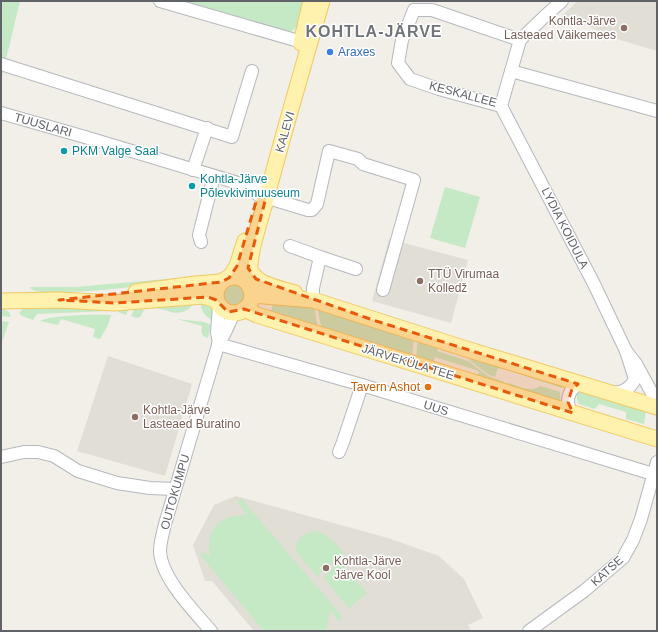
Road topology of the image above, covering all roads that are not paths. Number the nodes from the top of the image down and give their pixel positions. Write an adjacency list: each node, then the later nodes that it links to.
1 (160, 1): 5 (street)
2 (562, 1): 4 (street)
3 (318, 3): 5 (main road, KALEVI)
4 (520, 40): 8 (street, KESKALLEE); 9 (street, KESKALLEE)
5 (305, 43): 15 (main road, KALEVI)
6 (1, 64): 12 (street)
7 (252, 71): 12 (street)
8 (511, 71): 9 (street, KESKALLEE); 10 (street)
9 (501, 106): 30 (street, LYDIA KOIDULA)
10 (657, 111)
11 (1, 113): 13 (street, TUUSLARI)
12 (207, 128): 13 (street)
13 (193, 170): 14 (street, TUUSLARI)
14 (214, 176): 15 (street, TUUSLARI); 16 (street)
15 (263, 193): 19 (main road, KALEVI); 21 (main road, KALEVI); 22 (street, TUUSLARI)
16 (201, 242)
17 (290, 246): 18 (street)
18 (320, 257): 20 (street); 25 (street)
19 (249, 267): 23 (main road, KALEVI); 25 (main road)
20 (356, 269)
21 (225, 280): 23 (main road); 24 (main road); 27 (main road)
22 (383, 290)
23 (251, 291): 25 (main road); 28 (main road)
24 (59, 300): 26 (main road); 27 (main road)
25 (313, 300): 31 (main road)
26 (1, 302)
27 (218, 303): 28 (main road); 29 (street, OUTOKUMPU)
28 (239, 311): 29 (street, OUTOKUMPU); 36 (main road, JÄRVEKÜLA TEE)
29 (219, 343): 32 (street, UUS); 42 (street, OUTOKUMPU)
30 (626, 351): 33 (street, LYDIA KOIDULA); 34 (street, LYDIA KOIDULA)
31 (578, 384): 33 (main road); 36 (street)
32 (362, 385): 38 (street); 41 (street, UUS)
33 (601, 391): 35 (main road)
34 (657, 402)
35 (657, 407)
36 (572, 413): 37 (main road, JÄRVEKÜLA TEE)
37 (657, 439)
38 (339, 452)
39 (1, 457): 42 (street)
40 (657, 462): 41 (street, KATSE)
41 (653, 474): 44 (street, KATSE)
42 (175, 489): 43 (street, OUTOKUMPU)
43 (211, 631)
44 (529, 631)

